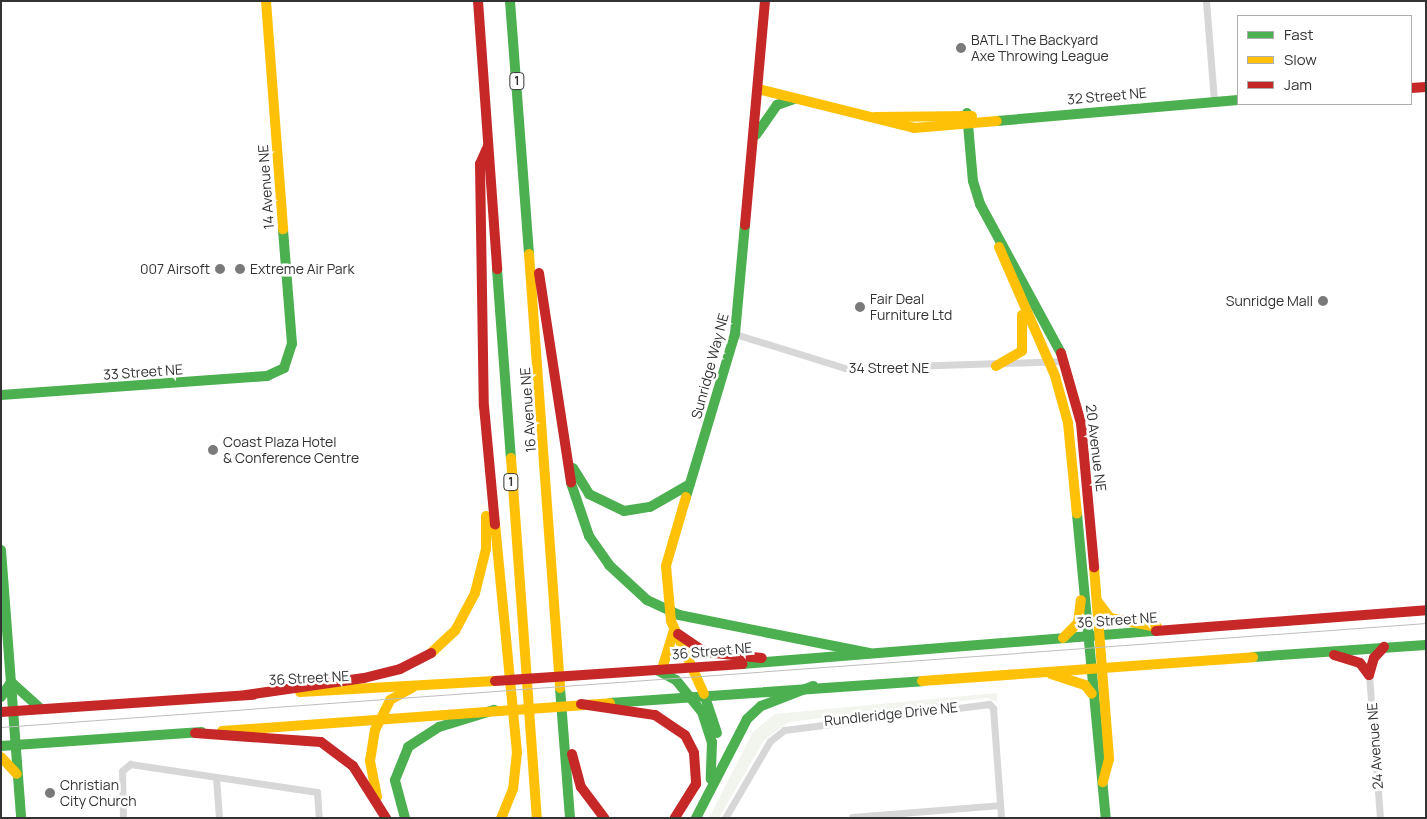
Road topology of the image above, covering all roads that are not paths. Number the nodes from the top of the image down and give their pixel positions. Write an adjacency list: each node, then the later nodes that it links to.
1 (266, 1): 25 (main road, 14 Avenue NE)
2 (478, 1): 17 (main road, 16 Avenue NE / 1)
3 (510, 1): 18 (main road, 16 Avenue NE / 1)
4 (765, 1): 8 (main road, Sunridge Way NE)
5 (1206, 1): 11 (street)
6 (1426, 87): 7 (main road)
7 (1412, 88)
8 (758, 89): 9 (main road, 32 Street NE); 16 (main road, Sunridge Way NE)
9 (794, 99): 13 (main road, 32 Street NE); 16 (main road)
10 (1237, 100): 11 (main road, 32 Street NE)
11 (1214, 101): 14 (main road, 32 Street NE)
12 (967, 113): 13 (main road, 32 Street NE); 14 (main road, 32 Street NE); 15 (main road, 20 Avenue NE)
13 (869, 118): 15 (main road, 32 Street NE)
14 (979, 119): 15 (main road, 32 Street NE)
15 (968, 125): 19 (main road, 20 Avenue NE)
16 (754, 138): 21 (main road, Sunridge Way NE)
17 (488, 146): 28 (main road); 82 (main road, 16 Avenue NE / 1)
18 (523, 161): 27 (main road); 50 (main road, 16 Avenue NE / 1)
19 (995, 236): 20 (main road, 20 Avenue NE); 22 (main road, 20 Avenue NE)
20 (1020, 301): 23 (main road, 20 Avenue NE); 24 (main road)
21 (735, 334): 24 (street, 34 Street NE); 29 (main road, Sunridge Way NE)
22 (1064, 361): 23 (street, 34 Street NE); 32 (main road, 20 Avenue NE)
23 (1048, 362): 24 (street, 34 Street NE); 31 (main road, 20 Avenue NE)
24 (996, 366)
25 (284, 368): 26 (main road, 33 Street NE)
26 (1, 395)
27 (565, 444): 29 (main road); 40 (main road)
28 (489, 481): 55 (main road); 81 (main road)
29 (690, 484): 34 (main road, Sunridge Way NE)
30 (1, 550): 49 (main road)
31 (1083, 570): 36 (main road, 20 Avenue NE); 37 (main road)
32 (1097, 600): 35 (main road); 36 (main road, 20 Avenue NE)
33 (1426, 610): 35 (main road, 36 Street NE)
34 (674, 629): 42 (main road); 43 (main road, Sunridge Way NE); 44 (main road)
35 (1173, 630): 36 (main road, 36 Street NE)
36 (1095, 636): 37 (main road, 36 Street NE); 45 (main road, 20 Avenue NE); 46 (main road, 20 Avenue NE)
37 (1063, 638): 40 (main road, 36 Street NE)
38 (1426, 645): 39 (main road)
39 (1384, 648): 41 (main road); 48 (main road)
40 (869, 652): 42 (main road, 36 Street NE)
41 (1316, 653): 46 (main road); 48 (main road)
42 (770, 660): 43 (main road, 36 Street NE)
43 (690, 667): 44 (main road, 36 Street NE); 53 (main road, Sunridge Way NE)
44 (660, 670): 52 (main road, 36 Street NE); 56 (main road)
45 (1091, 670): 46 (main road); 47 (main road); 54 (main road, 20 Avenue NE)
46 (1103, 670): 71 (main road, 20 Avenue NE)
47 (1048, 673): 51 (main road); 54 (main road)
48 (1369, 675): 90 (street, 24 Avenue NE)
49 (11, 682): 57 (main road); 59 (main road); 61 (main road)
50 (561, 684): 83 (main road, 16 Avenue NE / 1); 84 (main road)
51 (813, 686): 53 (main road); 70 (main road)
52 (413, 687): 55 (main road, 36 Street NE); 63 (main road)
53 (704, 694): 56 (main road); 70 (main road, Sunridge Way NE)
54 (1092, 694): 71 (main road, 20 Avenue NE)
55 (246, 695): 59 (main road, 36 Street NE)
56 (691, 695): 58 (main road); 72 (main road)
57 (1, 697)
58 (581, 704): 60 (main road); 85 (main road)
59 (41, 709): 61 (main road, 36 Street NE)
60 (494, 710): 63 (main road); 80 (main road)
61 (13, 711): 62 (main road, 36 Street NE); 65 (main road)
62 (1, 712)
63 (379, 719): 64 (main road); 79 (main road)
64 (196, 733): 65 (main road); 79 (main road)
65 (16, 745): 66 (main road); 68 (main road)
66 (1, 746)
67 (1, 757): 68 (main road)
68 (17, 774): 75 (main road)
69 (216, 778): 76 (street); 77 (street); 78 (street)
70 (715, 782): 72 (main road)
71 (1104, 782): 89 (main road)
72 (706, 799): 86 (main road)
73 (1000, 806): 74 (street); 87 (street, Rundleridge Drive NE); 88 (street, Rundleridge Drive NE)
74 (852, 817)
75 (21, 818)
76 (123, 818)
77 (219, 818)
78 (319, 818)
79 (386, 818)
80 (406, 818)
81 (502, 818)
82 (537, 818)
83 (570, 818)
84 (604, 818)
85 (675, 818)
86 (696, 818)
87 (725, 818)
88 (1001, 818)
89 (1106, 818)
90 (1380, 818)

